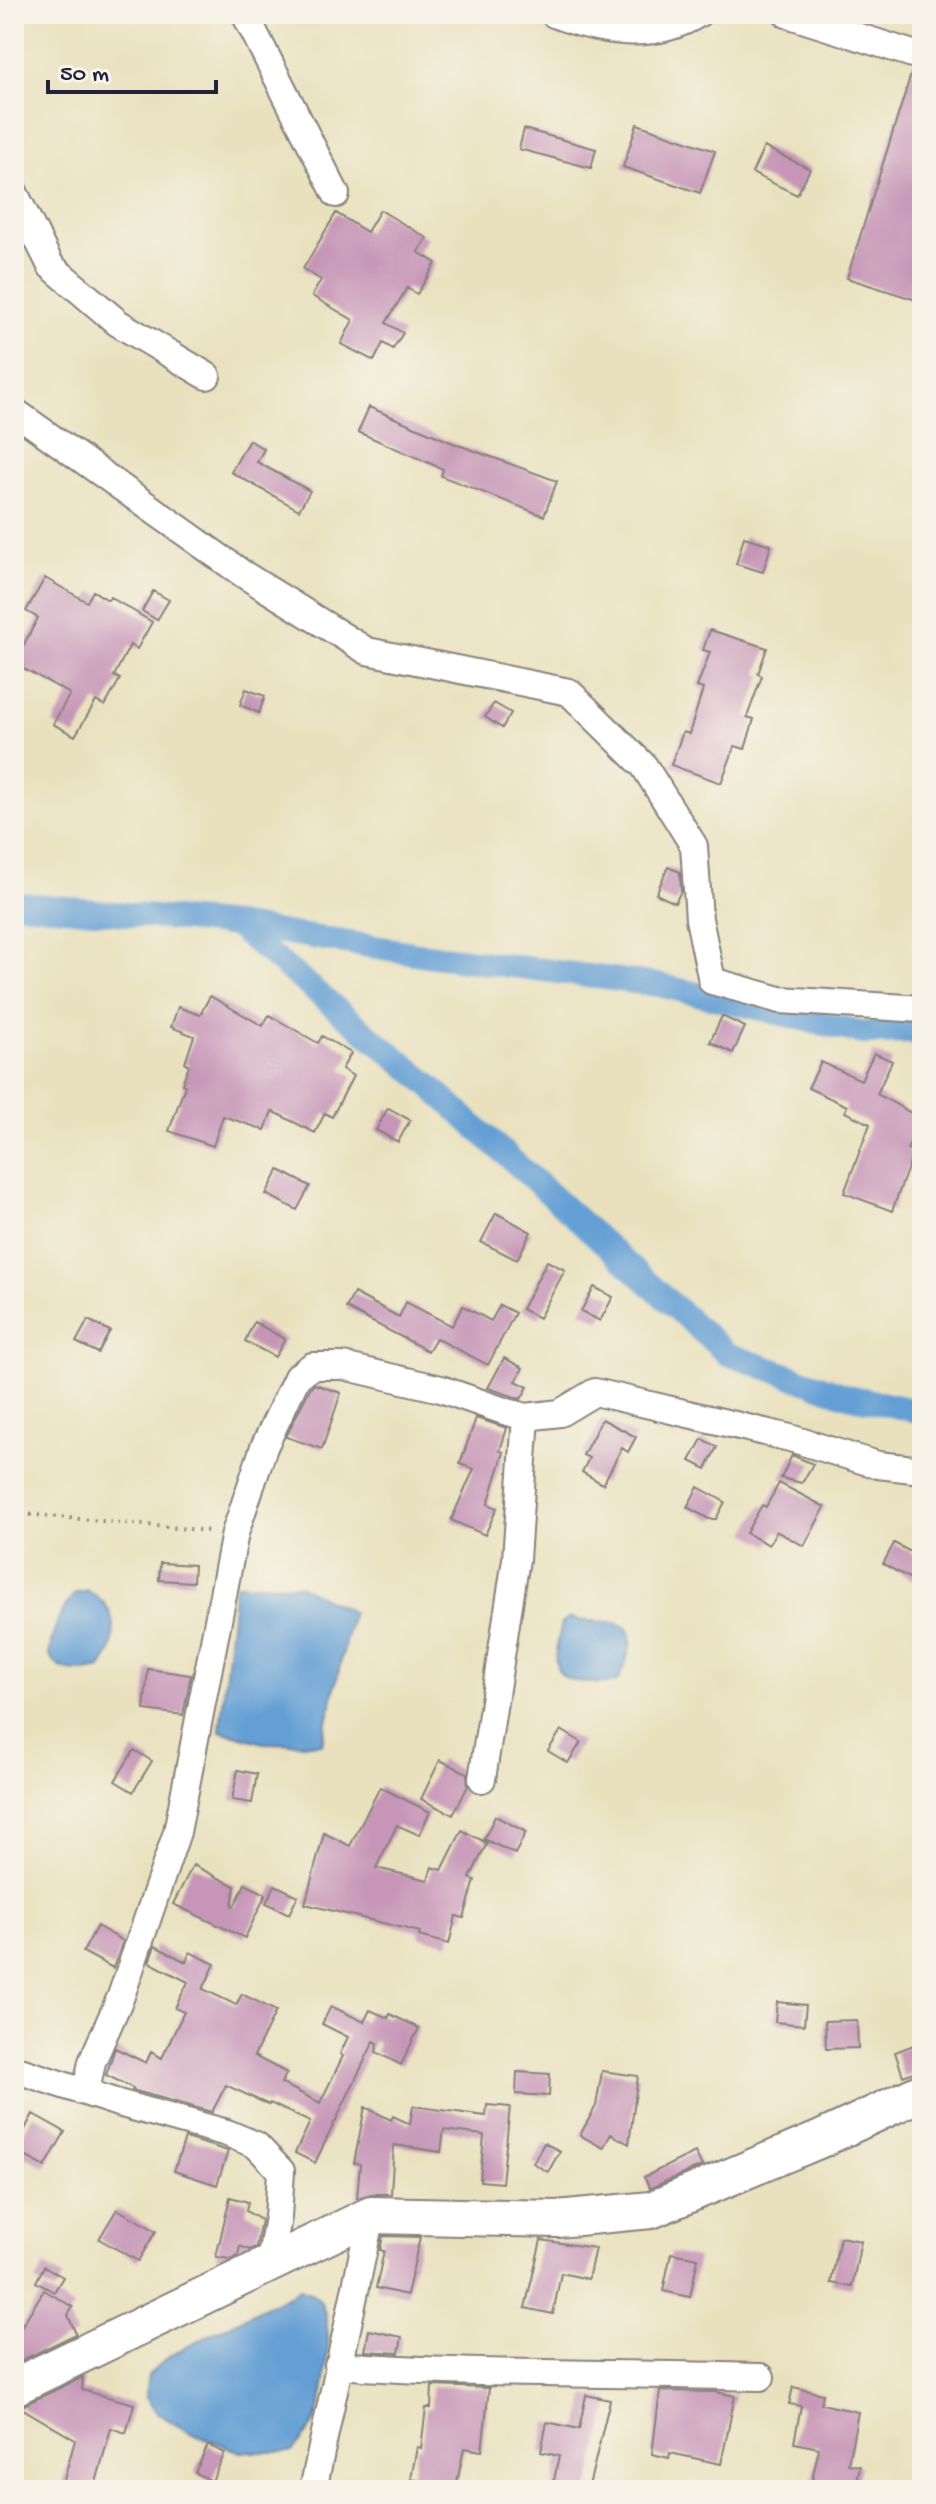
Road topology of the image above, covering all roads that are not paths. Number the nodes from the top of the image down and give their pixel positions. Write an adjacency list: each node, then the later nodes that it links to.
1 (245, 14): 7 (street)
2 (554, 14): 4 (street)
3 (787, 14): 5 (street)
4 (688, 17)
5 (922, 57)
6 (14, 192): 8 (street)
7 (336, 194)
8 (207, 376)
9 (14, 411): 10 (street)
10 (922, 1009)
11 (526, 1417): 12 (street); 13 (street); 15 (street)
12 (922, 1470)
13 (482, 1779)
14 (14, 2069): 15 (street)
15 (86, 2091): 18 (street)
16 (922, 2092): 17 (main road)
17 (371, 2215): 18 (main road); 19 (street)
18 (270, 2262): 21 (main road)
19 (338, 2365): 20 (street); 22 (street)
20 (761, 2377)
21 (14, 2387)
22 (313, 2490)

